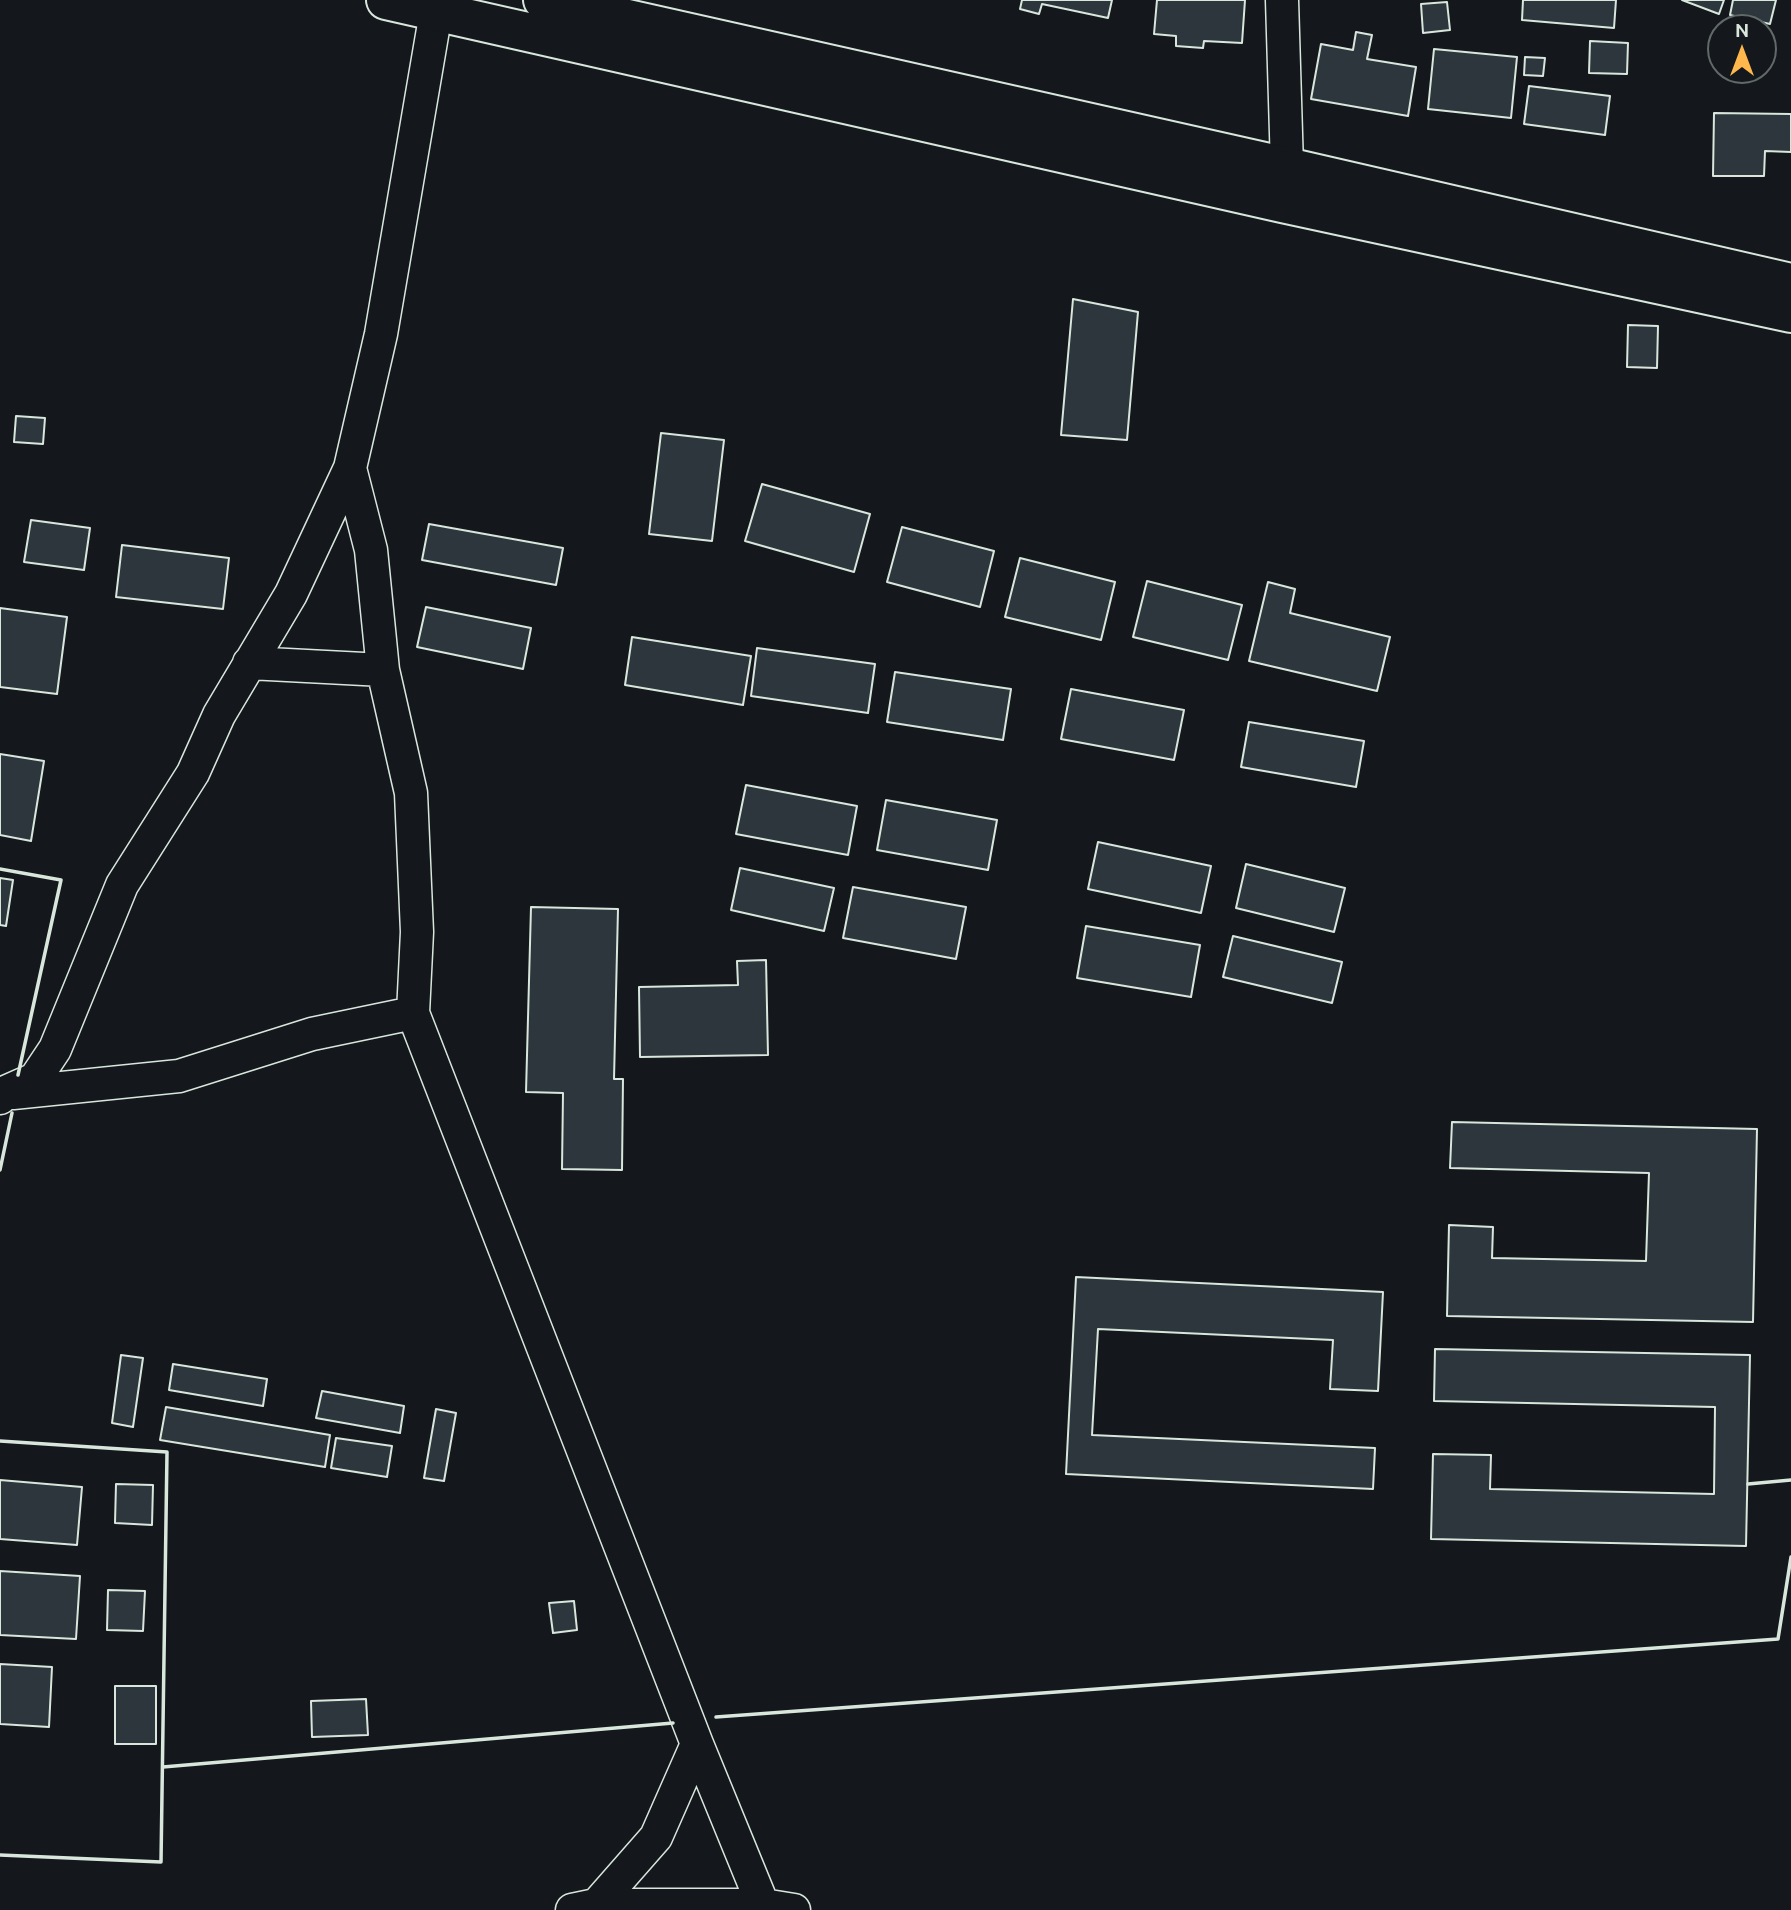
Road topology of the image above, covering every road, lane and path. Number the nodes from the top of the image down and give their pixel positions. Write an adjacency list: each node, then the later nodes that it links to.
1 (386, 0): 4 (main road)
2 (543, 0): 5 (main road)
3 (1282, 0): 5 (street)
4 (436, 12): 7 (main road); 8 (street)
5 (1287, 167): 6 (main road)
6 (1791, 283)
7 (1791, 313)
8 (350, 468): 9 (street); 10 (street)
9 (249, 663): 10 (street); 12 (street)
10 (383, 670): 11 (street)
11 (413, 1013): 12 (street); 13 (street)
12 (1, 1096)
13 (697, 1744): 14 (street); 15 (street)
14 (587, 1908): 15 (street)
15 (764, 1908): 16 (street)
16 (794, 1910)

